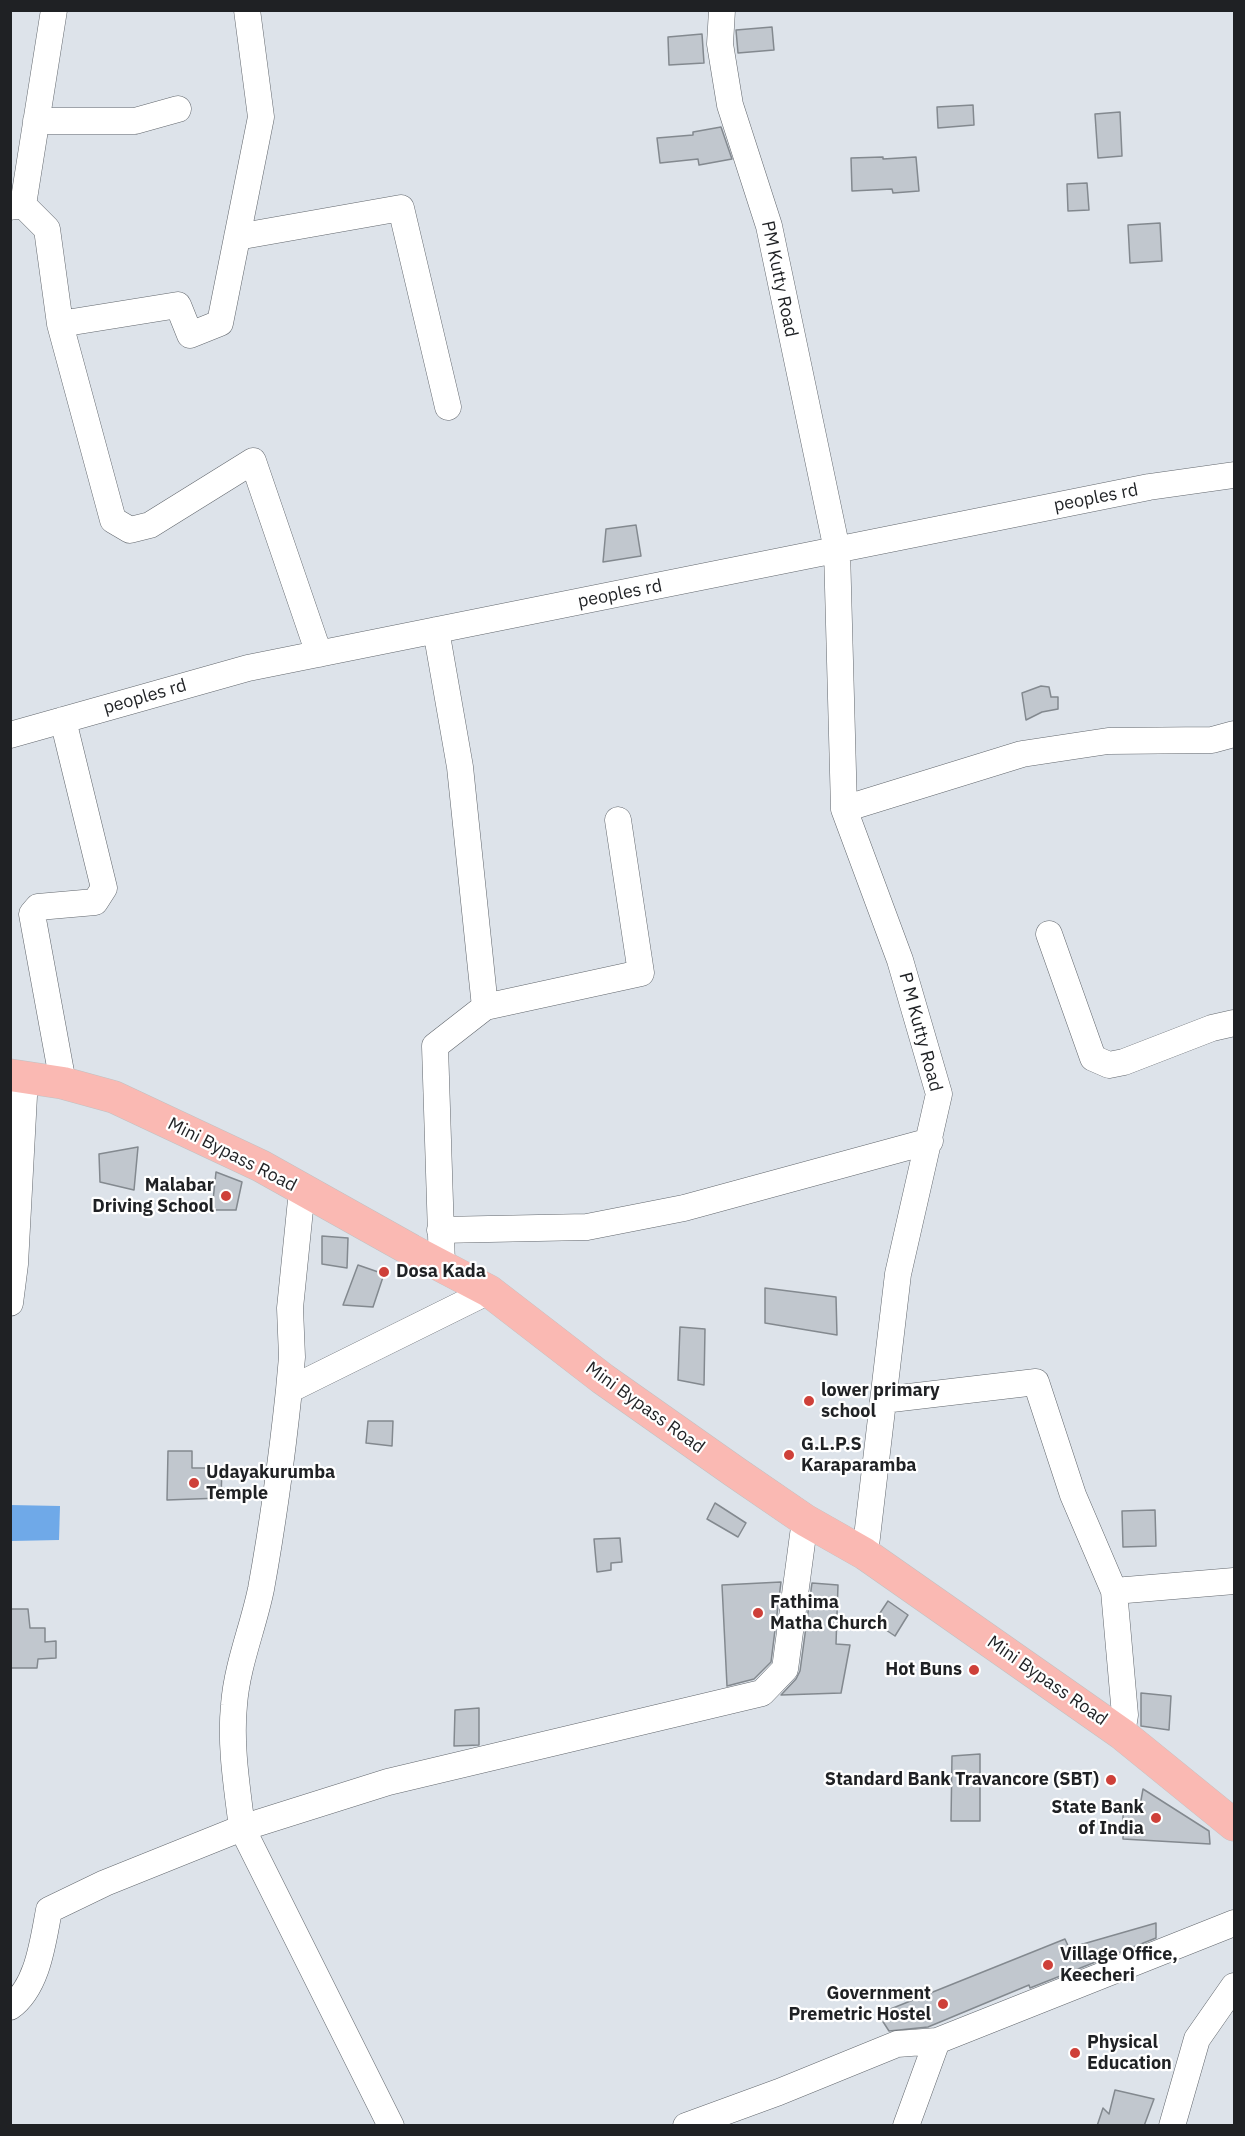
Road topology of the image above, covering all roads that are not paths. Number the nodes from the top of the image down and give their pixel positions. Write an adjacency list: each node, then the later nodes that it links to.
1 (54, 10): 5 (street)
2 (247, 10): 7 (street)
3 (722, 10): 11 (street, PM Kutty Road)
4 (178, 109): 5 (street)
5 (36, 121): 6 (street)
6 (17, 206): 8 (street)
7 (237, 237): 8 (street); 9 (street)
8 (60, 324): 13 (street)
9 (448, 407)
10 (1234, 475): 11 (street, peoples rd)
11 (837, 550): 12 (street, peoples rd); 17 (street, P M Kutty Road)
12 (436, 630): 13 (street, peoples rd); 20 (street)
13 (319, 654): 14 (street, peoples rd)
14 (63, 720): 15 (street, peoples rd); 23 (street)
15 (11, 732)
16 (1234, 734): 17 (street)
17 (844, 809): 24 (street, P M Kutty Road)
18 (618, 820): 20 (street)
19 (1049, 934): 21 (street)
20 (485, 1007): 26 (street)
21 (1234, 1023)
22 (18, 1076): 23 (main road, Mini Bypass Road); 29 (street)
23 (63, 1083): 25 (main road, Mini Bypass Road)
24 (930, 1141): 26 (street); 31 (street, P M Kutty Road)
25 (302, 1190): 27 (main road, Mini Bypass Road); 30 (street)
26 (440, 1230): 27 (street)
27 (442, 1266): 28 (main road, Mini Bypass Road)
28 (489, 1291): 30 (street); 32 (main road, Mini Bypass Road)
29 (10, 1303)
30 (289, 1390): 38 (street)
31 (883, 1400): 33 (street, P M Kutty Road); 35 (street)
32 (805, 1520): 33 (main road, Mini Bypass Road); 38 (street)
33 (865, 1554): 36 (main road, Mini Bypass Road)
34 (1234, 1581): 35 (street)
35 (1114, 1591): 36 (street)
36 (1122, 1734): 37 (main road, Mini Bypass Road)
37 (1234, 1825)
38 (242, 1828): 41 (street); 43 (street)
39 (1234, 1923): 42 (street)
40 (1234, 1986): 46 (street)
41 (10, 2007)
42 (938, 2040): 44 (street); 45 (street)
43 (391, 2126)
44 (686, 2126)
45 (906, 2126)
46 (1172, 2126)

